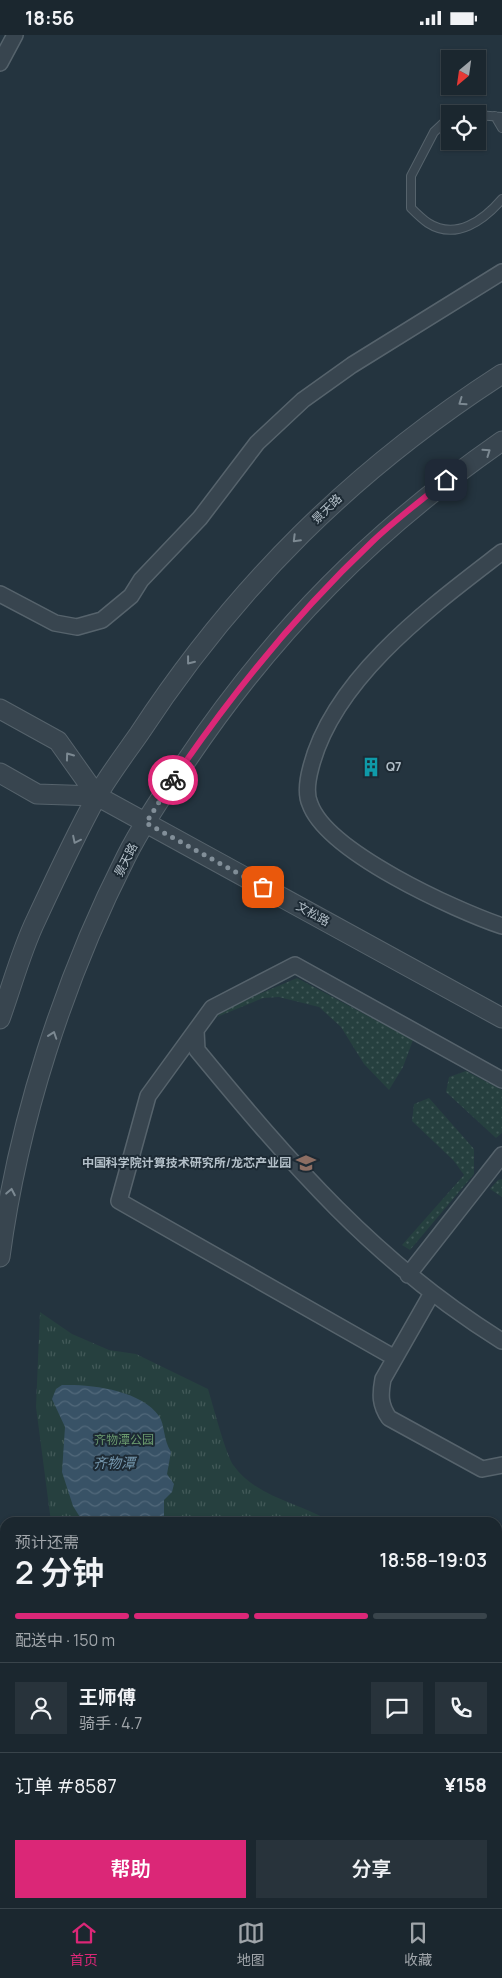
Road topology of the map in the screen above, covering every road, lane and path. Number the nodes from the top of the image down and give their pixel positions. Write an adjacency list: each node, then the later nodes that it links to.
1 (15, 35): 2 (street)
2 (0, 63)
3 (498, 117): 5 (lane)
4 (441, 125): 6 (lane)
5 (502, 128)
6 (502, 199)
7 (502, 272): 11 (street)
8 (502, 374): 14 (street, 景天路, one-way to 14)
9 (502, 441): 15 (street, 景天路, one-way to 9)
10 (502, 552): 16 (street)
11 (0, 594)
12 (0, 709): 14 (street, 文松路, one-way to 12)
13 (0, 773): 14 (street, 文松路)
14 (97, 796): 15 (street, 文松路); 18 (street, 景天路, one-way to 18)
15 (146, 823): 17 (street, 文松路); 22 (street, 景天路, one-way to 15)
16 (502, 926)
17 (502, 1017)
18 (0, 1019)
19 (196, 1030): 20 (street); 23 (street); 26 (street)
20 (502, 1081)
21 (502, 1155): 23 (street)
22 (0, 1257)
23 (408, 1275): 24 (street)
24 (432, 1293): 25 (street); 26 (street)
25 (502, 1341)
26 (395, 1358): 27 (street)
27 (502, 1465)

